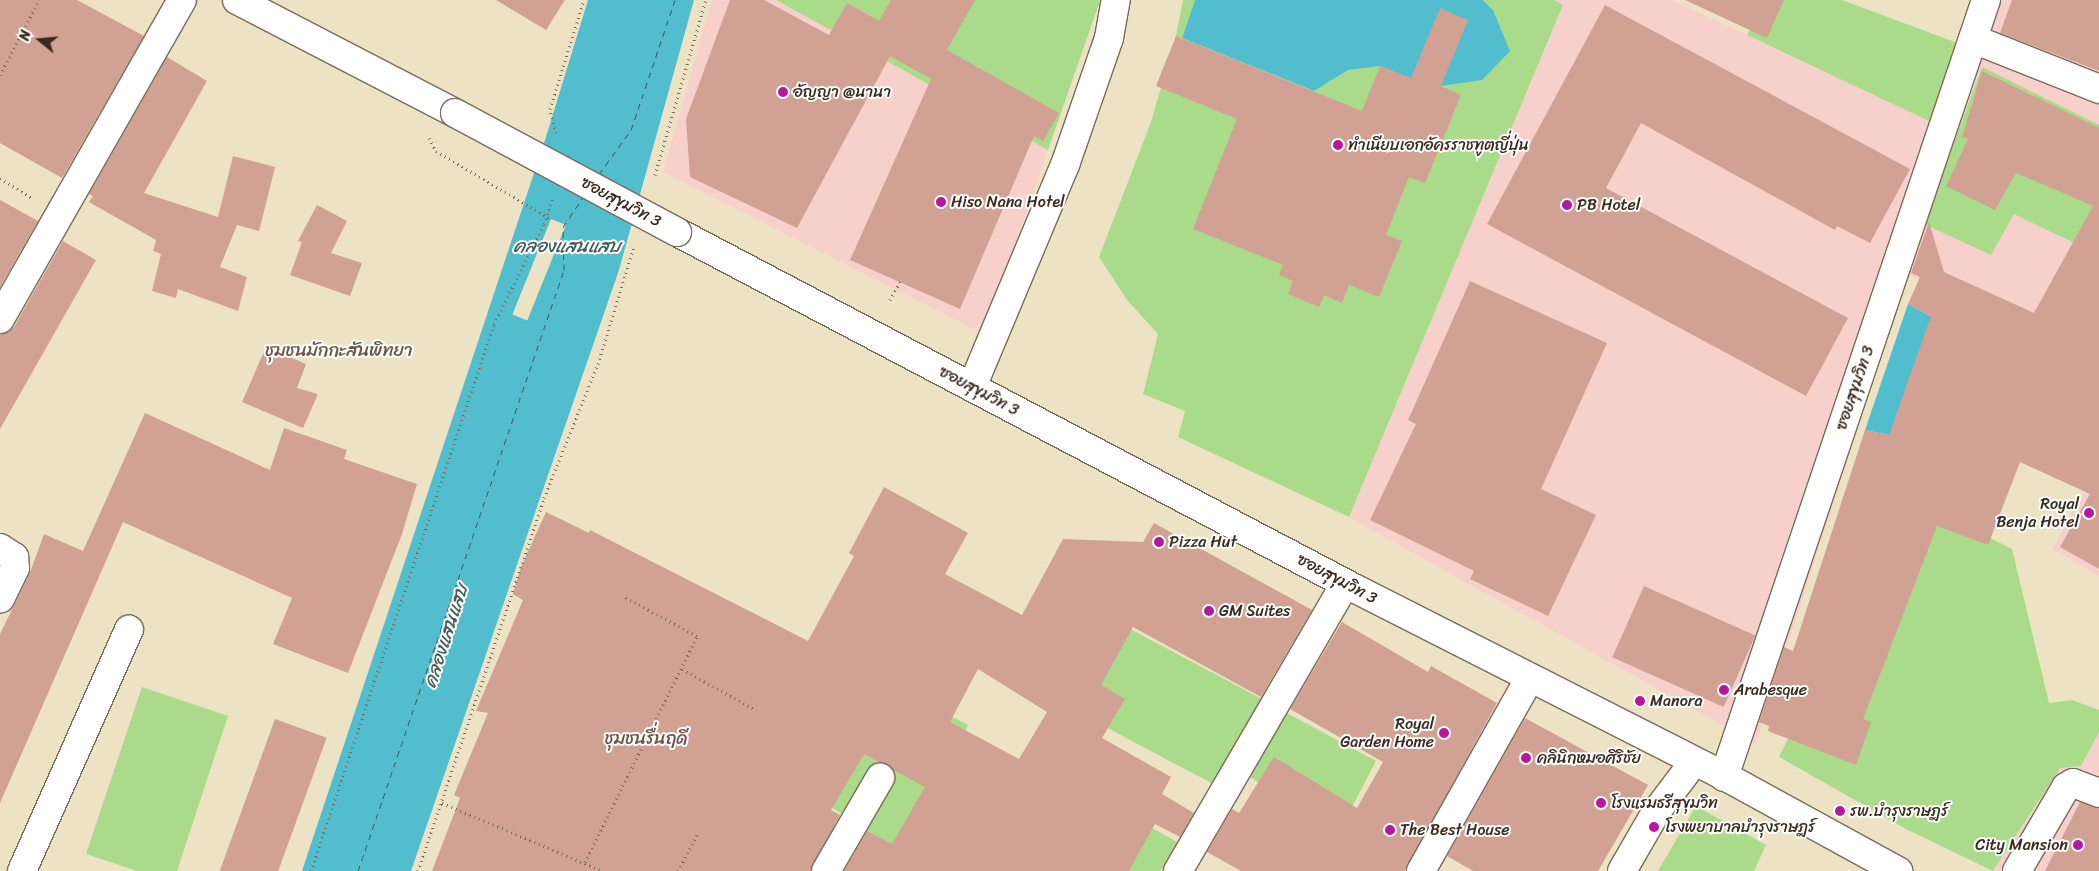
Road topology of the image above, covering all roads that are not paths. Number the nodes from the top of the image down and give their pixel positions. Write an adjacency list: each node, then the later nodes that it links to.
1 (182, 0): 7 (street)
2 (237, 0): 8 (street, ซอยสุขุมวิท 3, bridge)
3 (1116, 0): 8 (street)
4 (1986, 0): 5 (street, ซอยสุขุมวิท 3)
5 (1973, 39): 6 (street); 15 (street, ซอยสุขุมวิท 3)
6 (2099, 90)
7 (0, 319)
8 (972, 387): 10 (street, ซอยสุขุมวิท 3)
9 (0, 548): 11 (street)
10 (1345, 584): 13 (street, ซอยสุขุมวิท 3); 20 (street)
11 (0, 599)
12 (128, 630): 18 (street)
13 (1529, 679): 14 (street, ซอยสุขุมวิท 3); 21 (street)
14 (1692, 763): 15 (street, ซอยสุขุมวิท 3); 22 (street)
15 (1724, 777): 23 (street, ซอยสุขุมวิท 3)
16 (880, 778): 19 (street)
17 (2099, 793): 24 (street)
18 (22, 871)
19 (826, 871)
20 (1178, 871)
21 (1421, 871)
22 (1622, 871)
23 (1898, 871)
24 (2017, 871)

